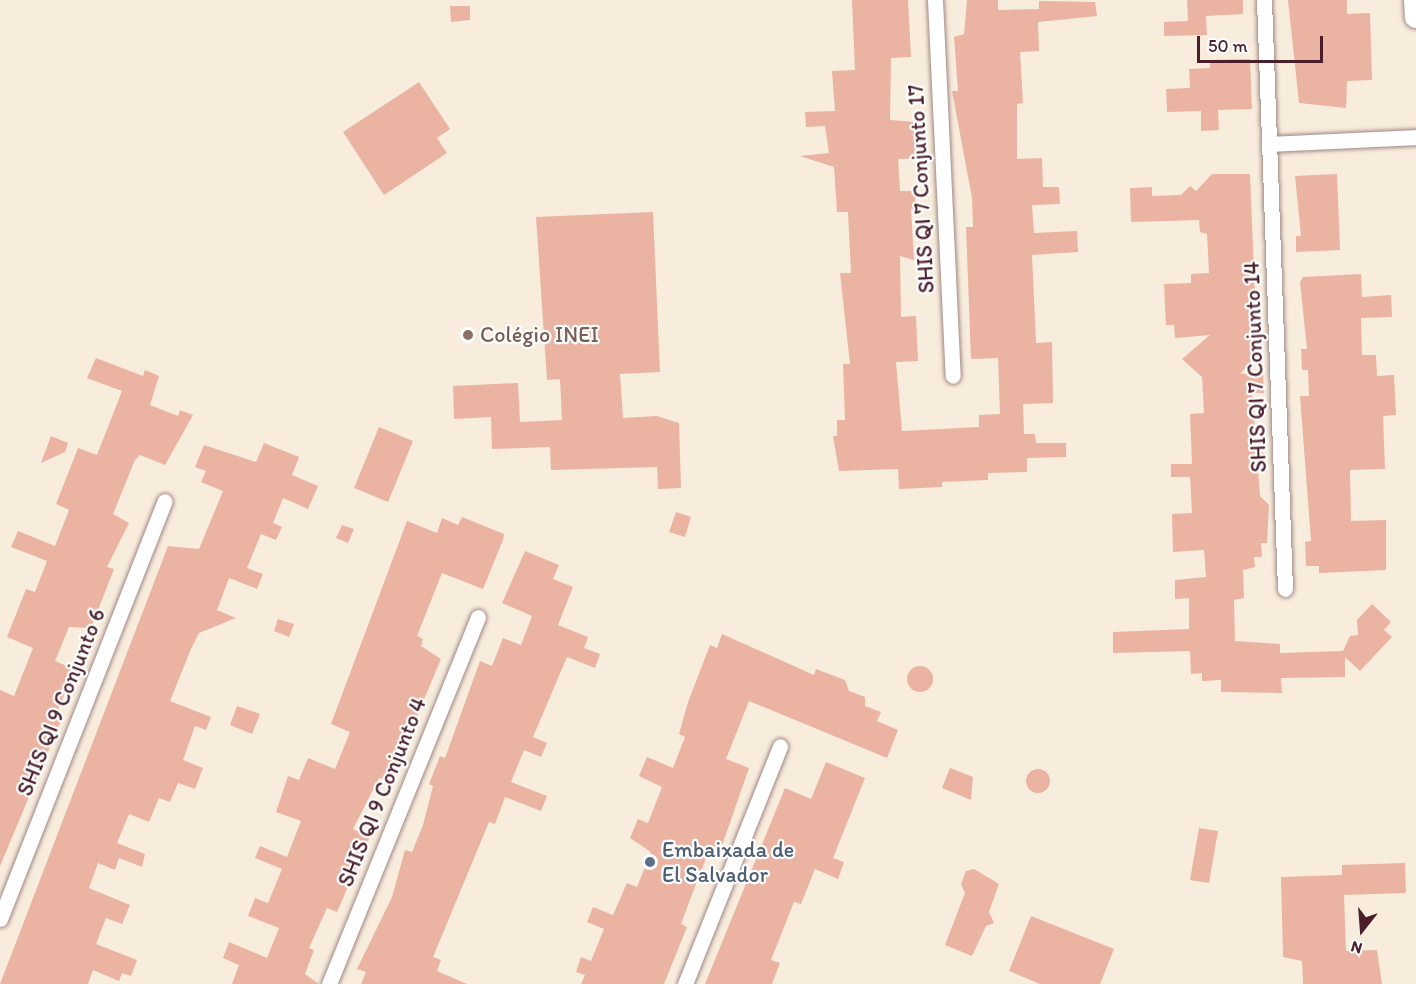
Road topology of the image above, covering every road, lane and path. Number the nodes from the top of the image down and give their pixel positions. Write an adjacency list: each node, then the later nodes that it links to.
1 (935, 0): 7 (street, SHIS QI 7 Conjunto 17)
2 (1264, 0): 6 (street, SHIS QI 7 Conjunto 14)
3 (1415, 0): 4 (street)
4 (1416, 17)
5 (1416, 137): 6 (street)
6 (1270, 144): 9 (street, SHIS QI 7 Conjunto 14)
7 (953, 376)
8 (165, 501): 12 (street, SHIS QI 9 Conjunto 6)
9 (1285, 589)
10 (478, 616): 13 (street, SHIS QI 9 Conjunto 4)
11 (780, 746): 14 (street)
12 (0, 919)
13 (329, 984)
14 (684, 984)

